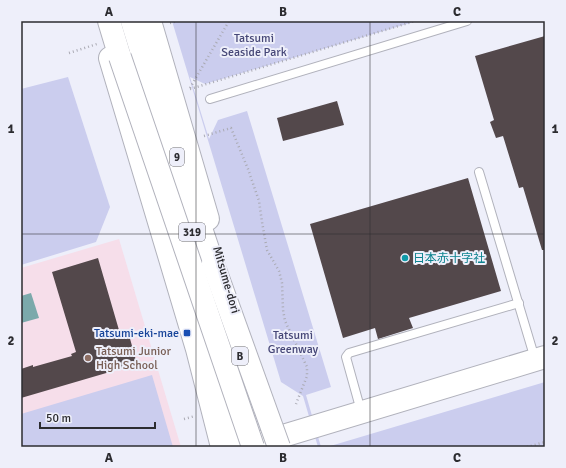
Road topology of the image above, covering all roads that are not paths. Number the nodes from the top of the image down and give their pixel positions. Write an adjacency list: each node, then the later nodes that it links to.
1 (99, 21): 14 (main road)
2 (109, 21): 13 (main road, bridge)
3 (127, 21): 13 (main road, Mitsume-dori / 319)
4 (132, 21): 9 (main road, 9)
5 (467, 21): 7 (lane)
6 (160, 22): 13 (main road, Mitsume-dori / 319)
7 (210, 99)
8 (479, 172): 10 (lane)
9 (213, 264): 13 (main road, B, bridge)
10 (518, 303): 11 (lane); 12 (lane)
11 (540, 358): 12 (main road)
12 (361, 412): 13 (main road)
13 (259, 446)
14 (222, 447)

